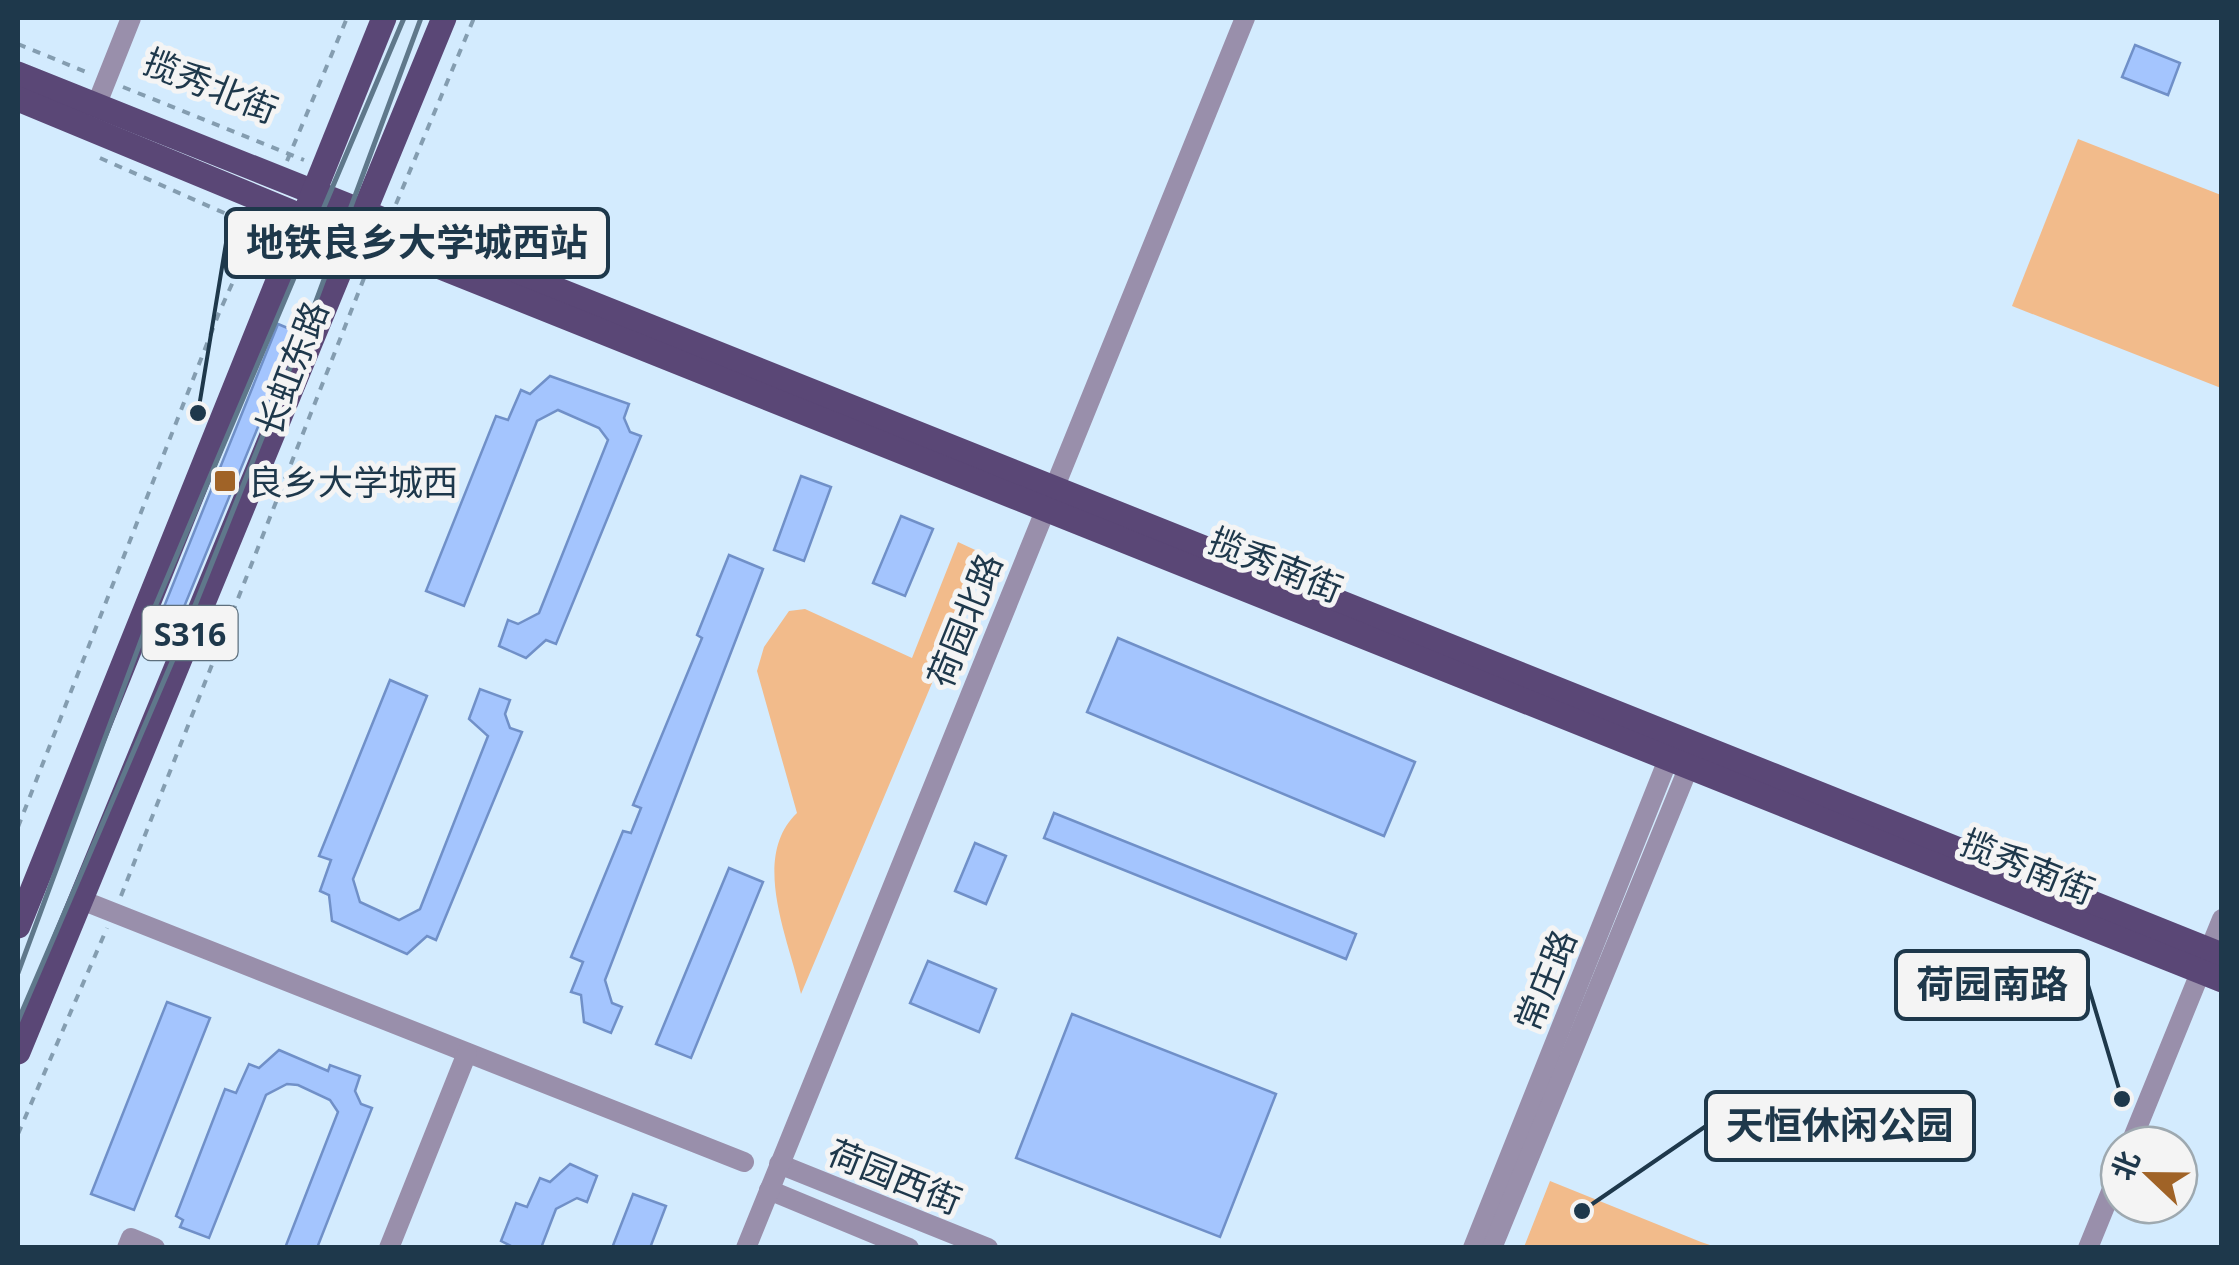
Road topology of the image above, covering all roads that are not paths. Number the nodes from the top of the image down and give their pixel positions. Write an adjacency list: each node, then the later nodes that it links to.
1 (131, 18): 7 (street)
2 (384, 18): 8 (main road, 长虹东路 / S316)
3 (444, 18): 9 (main road, 长虹东路 / S316)
4 (1245, 18): 10 (street, 荷园北路)
5 (18, 74): 7 (main road, 揽秀北街)
6 (18, 99): 8 (main road)
7 (96, 106): 8 (main road, 揽秀北街)
8 (307, 205): 9 (main road, 揽秀南街); 15 (main road, 长虹东路 / S316)
9 (371, 229): 10 (main road, 揽秀南街); 13 (main road, 长虹东路 / S316)
10 (1048, 499): 11 (main road, 揽秀南街); 12 (main road, 揽秀南街); 21 (street, 荷园北路)
11 (1687, 740): 12 (street, 常庄路); 16 (main road, 揽秀南街)
12 (1678, 765): 16 (main road, 揽秀南街); 30 (street, 常庄路); 31 (street, 常庄路)
13 (79, 899): 17 (main road, 长虹东路 / S316); 18 (street)
14 (2222, 919): 16 (street)
15 (18, 926)
16 (2213, 965): 19 (street)
17 (18, 1052)
18 (467, 1054): 20 (street); 26 (street)
19 (2139, 1125)
20 (744, 1162)
21 (779, 1164): 22 (street, 荷园北路); 29 (street, 荷园西街)
22 (768, 1190): 27 (street, 荷园北路); 28 (street, 荷园西街)
23 (2099, 1221): 32 (street)
24 (127, 1248): 25 (street)
25 (155, 1248)
26 (390, 1248)
27 (746, 1248)
28 (909, 1248)
29 (988, 1248)
30 (1474, 1248)
31 (1492, 1248)
32 (2088, 1248)

